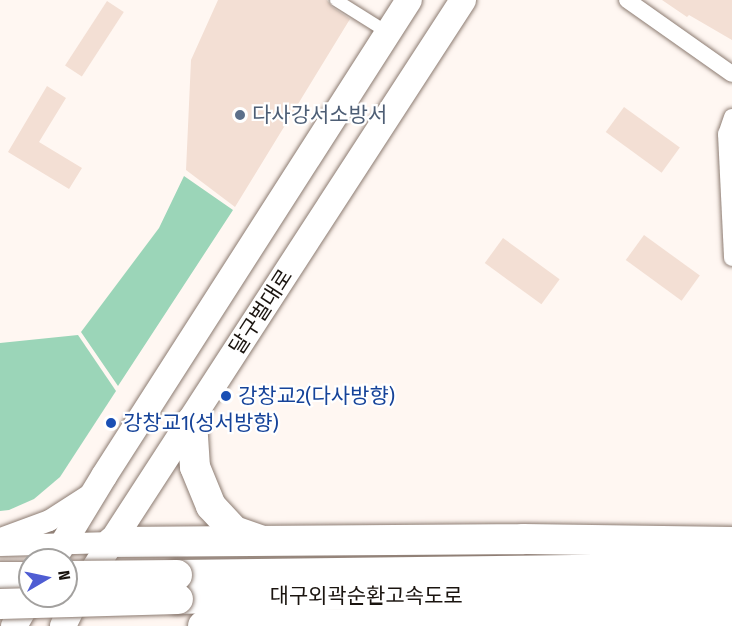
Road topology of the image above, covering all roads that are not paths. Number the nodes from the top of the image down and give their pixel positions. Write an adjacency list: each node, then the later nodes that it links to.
1 (336, 0): 5 (street)
2 (409, 0): 5 (main road, 달구벌대로)
3 (463, 0): 9 (main road, 달구벌대로)
4 (627, 0): 6 (street)
5 (387, 32): 10 (main road, 달구벌대로)
6 (732, 74)
7 (732, 117): 8 (street)
8 (732, 258)
9 (192, 421): 12 (main road, 달구벌대로); 14 (highway)
10 (95, 491): 11 (street); 17 (main road, 달구벌대로)
11 (0, 538)
12 (112, 542): 14 (highway); 18 (street); 29 (main road, 달구벌대로)
13 (732, 542): 14 (highway)
14 (268, 543)
15 (0, 546): 16 (street)
16 (19, 548)
17 (60, 548)
18 (78, 548)
19 (732, 568): 23 (highway, 대구외곽순환고속도로)
20 (0, 577): 21 (highway)
21 (18, 577)
22 (78, 577): 23 (highway, 대구외곽순환고속도로, bridge)
23 (178, 587): 24 (highway, 대구외곽순환고속도로); 25 (highway, 대구외곽순환고속도로, bridge)
24 (732, 591)
25 (0, 604)
26 (24, 608): 28 (main road)
27 (732, 612): 30 (highway)
28 (14, 626)
29 (63, 626)
30 (203, 626)

